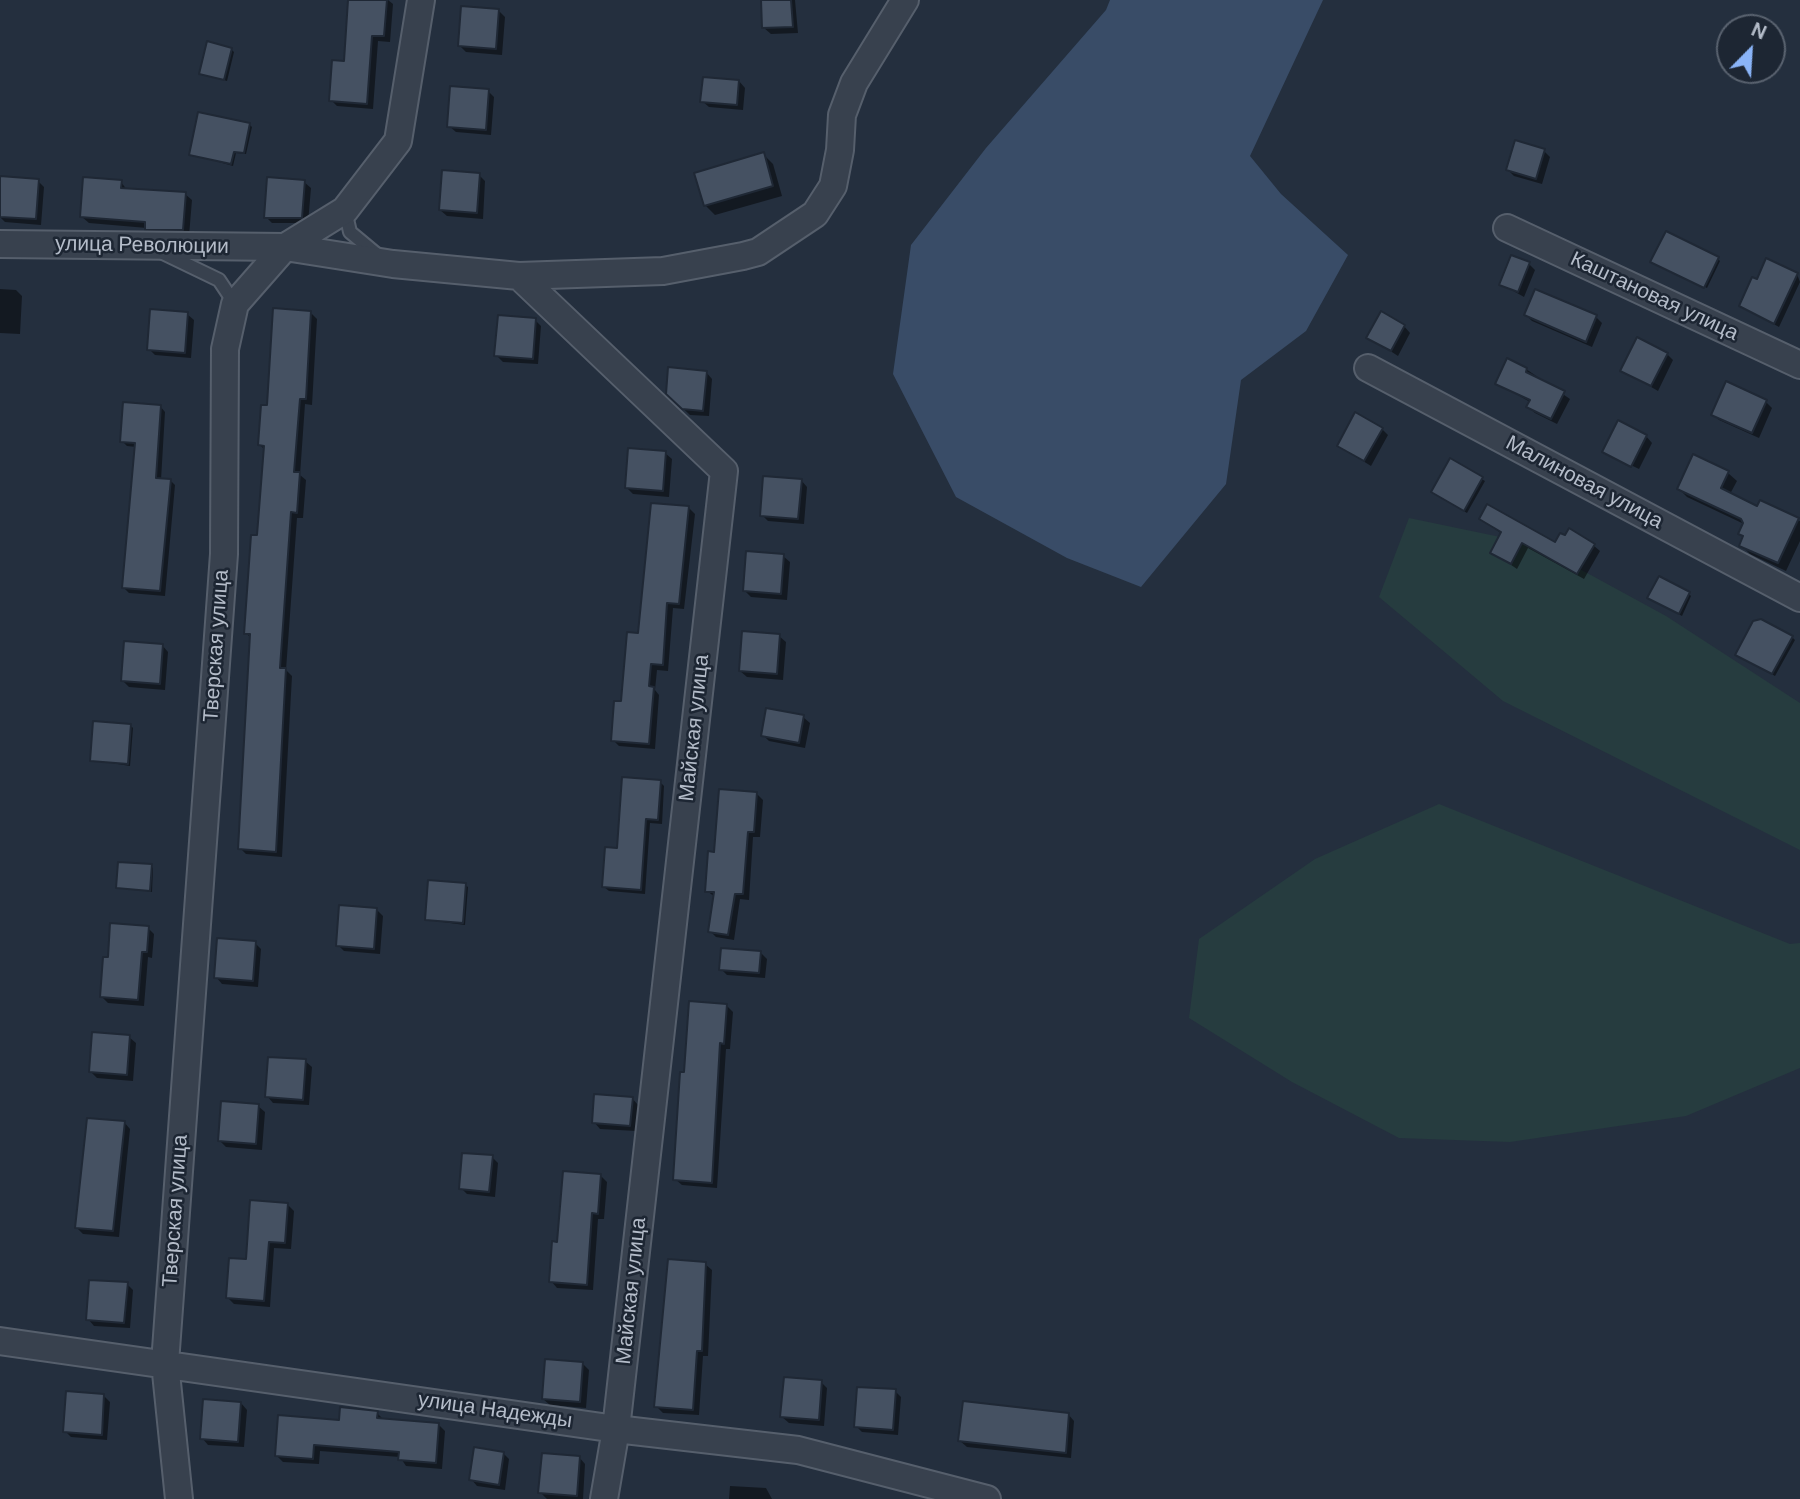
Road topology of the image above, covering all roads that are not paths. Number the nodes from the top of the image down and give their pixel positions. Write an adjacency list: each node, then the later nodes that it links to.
1 (421, 0): 3 (street, Тверская улица)
2 (905, 0): 9 (street)
3 (345, 210): 7 (street, Тверская улица); 8 (lane)
4 (1507, 228): 11 (street, Каштановая улица)
5 (0, 244): 6 (street, улица Революции)
6 (142, 246): 7 (street, улица Революции); 10 (lane)
7 (285, 247): 8 (street); 10 (street, Тверская улица)
8 (393, 264): 9 (street)
9 (519, 276): 16 (street, Майская улица)
10 (235, 304): 15 (street, Тверская улица)
11 (1800, 365)
12 (1368, 368): 13 (street, Малиновая улица)
13 (1800, 598)
14 (0, 1340): 15 (street, улица Надежды)
15 (165, 1363): 16 (street, улица Надежды); 17 (street, Тверская улица)
16 (616, 1429): 18 (street, Майская улица); 19 (street, улица Надежды)
17 (179, 1499)
18 (604, 1499)
19 (987, 1499)

